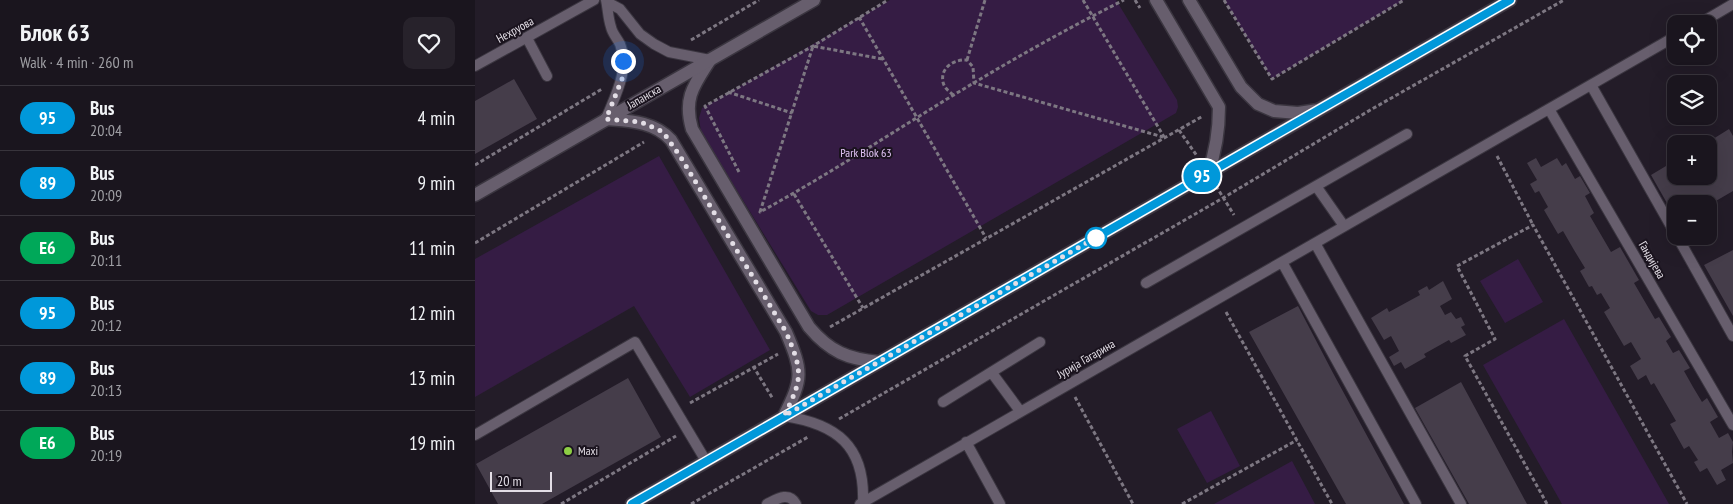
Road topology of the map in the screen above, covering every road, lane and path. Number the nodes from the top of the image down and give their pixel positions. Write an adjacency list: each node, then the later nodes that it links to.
1 (593, 0): 21 (lane, Нехруова)
2 (759, 0): 24 (path)
3 (814, 0): 26 (street, Јапанска)
4 (888, 0): 20 (path)
5 (985, 0): 27 (path)
6 (1083, 0): 18 (path)
7 (1124, 0): 18 (path)
8 (1135, 0): 19 (path)
9 (1156, 0): 48 (street)
10 (1189, 0): 37 (street)
11 (1224, 0): 12 (path)
12 (1404, 0)
13 (1510, 0): 37 (street)
14 (1565, 0): 54 (path)
15 (606, 1): 24 (lane); 30 (lane)
16 (1728, 4): 17 (lane)
17 (1712, 15)
18 (1092, 16): 31 (path); 43 (path)
19 (1145, 16)
20 (859, 17): 23 (path); 25 (path)
21 (527, 38): 28 (lane, Нехруова); 29 (lane)
22 (1667, 41): 32 (lane)
23 (813, 46): 25 (path); 33 (path); 38 (path)
24 (669, 52): 26 (lane)
25 (882, 59): 39 (path)
26 (710, 60): 40 (street, Јапанска); 72 (street)
27 (967, 60): 31 (path); 34 (path)
28 (475, 66)
29 (547, 76)
30 (622, 79): 40 (lane); 47 (path)
31 (974, 83): 34 (path); 43 (path)
32 (1591, 85): 36 (lane); 57 (lane)
33 (727, 92): 38 (path); 49 (path)
34 (953, 95): 39 (path)
35 (1199, 108): 41 (path)
36 (1549, 109): 45 (lane); 81 (lane, Гандијева)
37 (1319, 110): 48 (street)
38 (792, 113): 56 (path)
39 (916, 118): 53 (path); 60 (path)
40 (606, 119): 52 (street, Јапанска); 80 (street)
41 (1179, 130): 43 (path); 46 (path)
42 (1407, 134): 51 (lane)
43 (1164, 138): 60 (path)
44 (645, 142): 61 (path)
45 (1490, 143): 58 (path); 59 (lane)
46 (1197, 156)
47 (475, 165)
48 (1207, 173): 72 (street)
49 (743, 180)
50 (1216, 186): 54 (path)
51 (1317, 186): 59 (lane); 65 (lane)
52 (475, 194)
53 (794, 194): 56 (path); 67 (path)
54 (1223, 198): 82 (path)
55 (756, 204): 56 (path)
56 (760, 212)
57 (1667, 218)
58 (1533, 225): 102 (path); 103 (path)
59 (1344, 226): 62 (lane)
60 (986, 238): 67 (path)
61 (475, 243)
62 (1315, 243): 64 (lane); 101 (lane)
63 (1682, 245): 69 (lane)
64 (1282, 262): 66 (lane); 100 (lane)
65 (1146, 283)
66 (1219, 298): 75 (lane, Јурија Гагарина); 86 (path)
67 (863, 308): 68 (path)
68 (826, 329)
69 (1733, 336)
70 (1040, 342): 74 (lane)
71 (773, 346): 73 (path)
72 (879, 362): 80 (street)
73 (753, 366): 76 (path); 78 (path)
74 (992, 373): 77 (lane); 79 (lane)
75 (1068, 384): 79 (lane, Јурија Гагарина); 97 (path)
76 (773, 399)
77 (943, 402)
78 (693, 409)
79 (1020, 411): 88 (lane, Јурија Гагарина)
80 (784, 416): 82 (lane); 89 (street)
81 (1733, 425)
82 (825, 427): 87 (path); 90 (lane)
83 (687, 430): 84 (lane); 89 (lane); 91 (path)
84 (475, 435)
85 (797, 437): 87 (path)
86 (1297, 440): 98 (path); 99 (path)
87 (799, 442): 93 (path)
88 (966, 442): 90 (lane, Јурија Гагарина); 96 (lane)
89 (706, 461): 92 (street)
90 (862, 503)
91 (561, 504)
92 (632, 504)
93 (691, 504)
94 (767, 504): 95 (lane)
95 (796, 504)
96 (999, 504)
97 (1133, 504)
98 (1182, 504)
99 (1332, 504)
100 (1416, 504)
101 (1461, 504)
102 (1547, 504)
103 (1687, 504)

